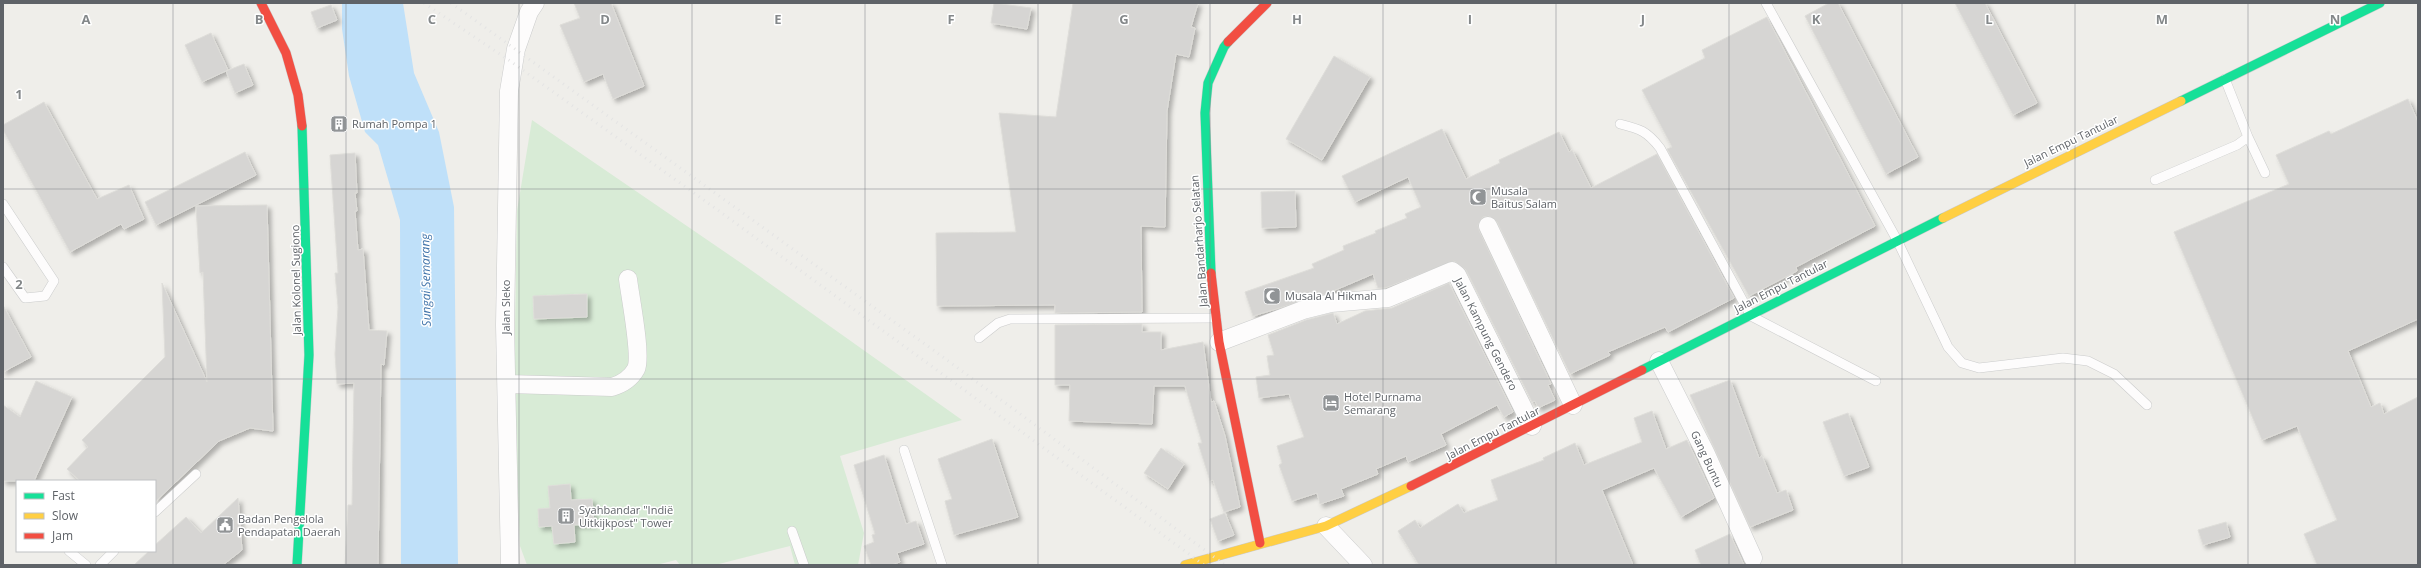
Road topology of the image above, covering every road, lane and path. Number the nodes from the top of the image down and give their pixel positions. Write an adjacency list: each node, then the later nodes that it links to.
1 (261, 3): 37 (street, Jalan Kolonel Sugiono)
2 (535, 3): 22 (street, Jalan Sleko)
3 (1267, 3): 17 (street, Jalan Bandarharjo Selatan)
4 (1766, 3): 13 (lane)
5 (2380, 3): 6 (street, Jalan Empu Tantular)
6 (2224, 79): 8 (lane); 13 (street, Jalan Empu Tantular)
7 (1620, 124): 16 (lane)
8 (2248, 137): 9 (lane); 10 (lane)
9 (2265, 173)
10 (2155, 180)
11 (3, 204): 14 (lane)
12 (1488, 226): 23 (street)
13 (1897, 240): 16 (street, Jalan Empu Tantular); 24 (lane)
14 (3, 267)
15 (628, 279): 22 (street)
16 (1751, 316): 20 (street, Jalan Empu Tantular); 21 (lane)
17 (1216, 318): 18 (lane); 19 (street, Jalan Bandarharjo Selatan)
18 (979, 338)
19 (1219, 342): 25 (street, Jalan Kampung Gendero); 31 (street, Jalan Bandarharjo Selatan)
20 (1659, 361): 23 (street, Jalan Empu Tantular); 34 (street, Gang Buntu)
21 (1876, 381)
22 (508, 384): 38 (street, Jalan Sleko)
23 (1572, 405): 25 (street, Jalan Empu Tantular)
24 (2148, 405)
25 (1532, 426): 29 (street, Jalan Empu Tantular)
26 (904, 450): 40 (lane)
27 (196, 474): 28 (lane)
28 (156, 511)
29 (1326, 526): 31 (street, Jalan Empu Tantular); 42 (street)
30 (792, 531): 39 (lane)
31 (1260, 543): 41 (street, Jalan Empu Tantular)
32 (70, 552): 35 (lane)
33 (113, 552): 36 (lane)
34 (1753, 558)
35 (86, 565)
36 (100, 565)
37 (297, 565)
38 (510, 565)
39 (804, 565)
40 (942, 565)
41 (1185, 565)
42 (1363, 565)

